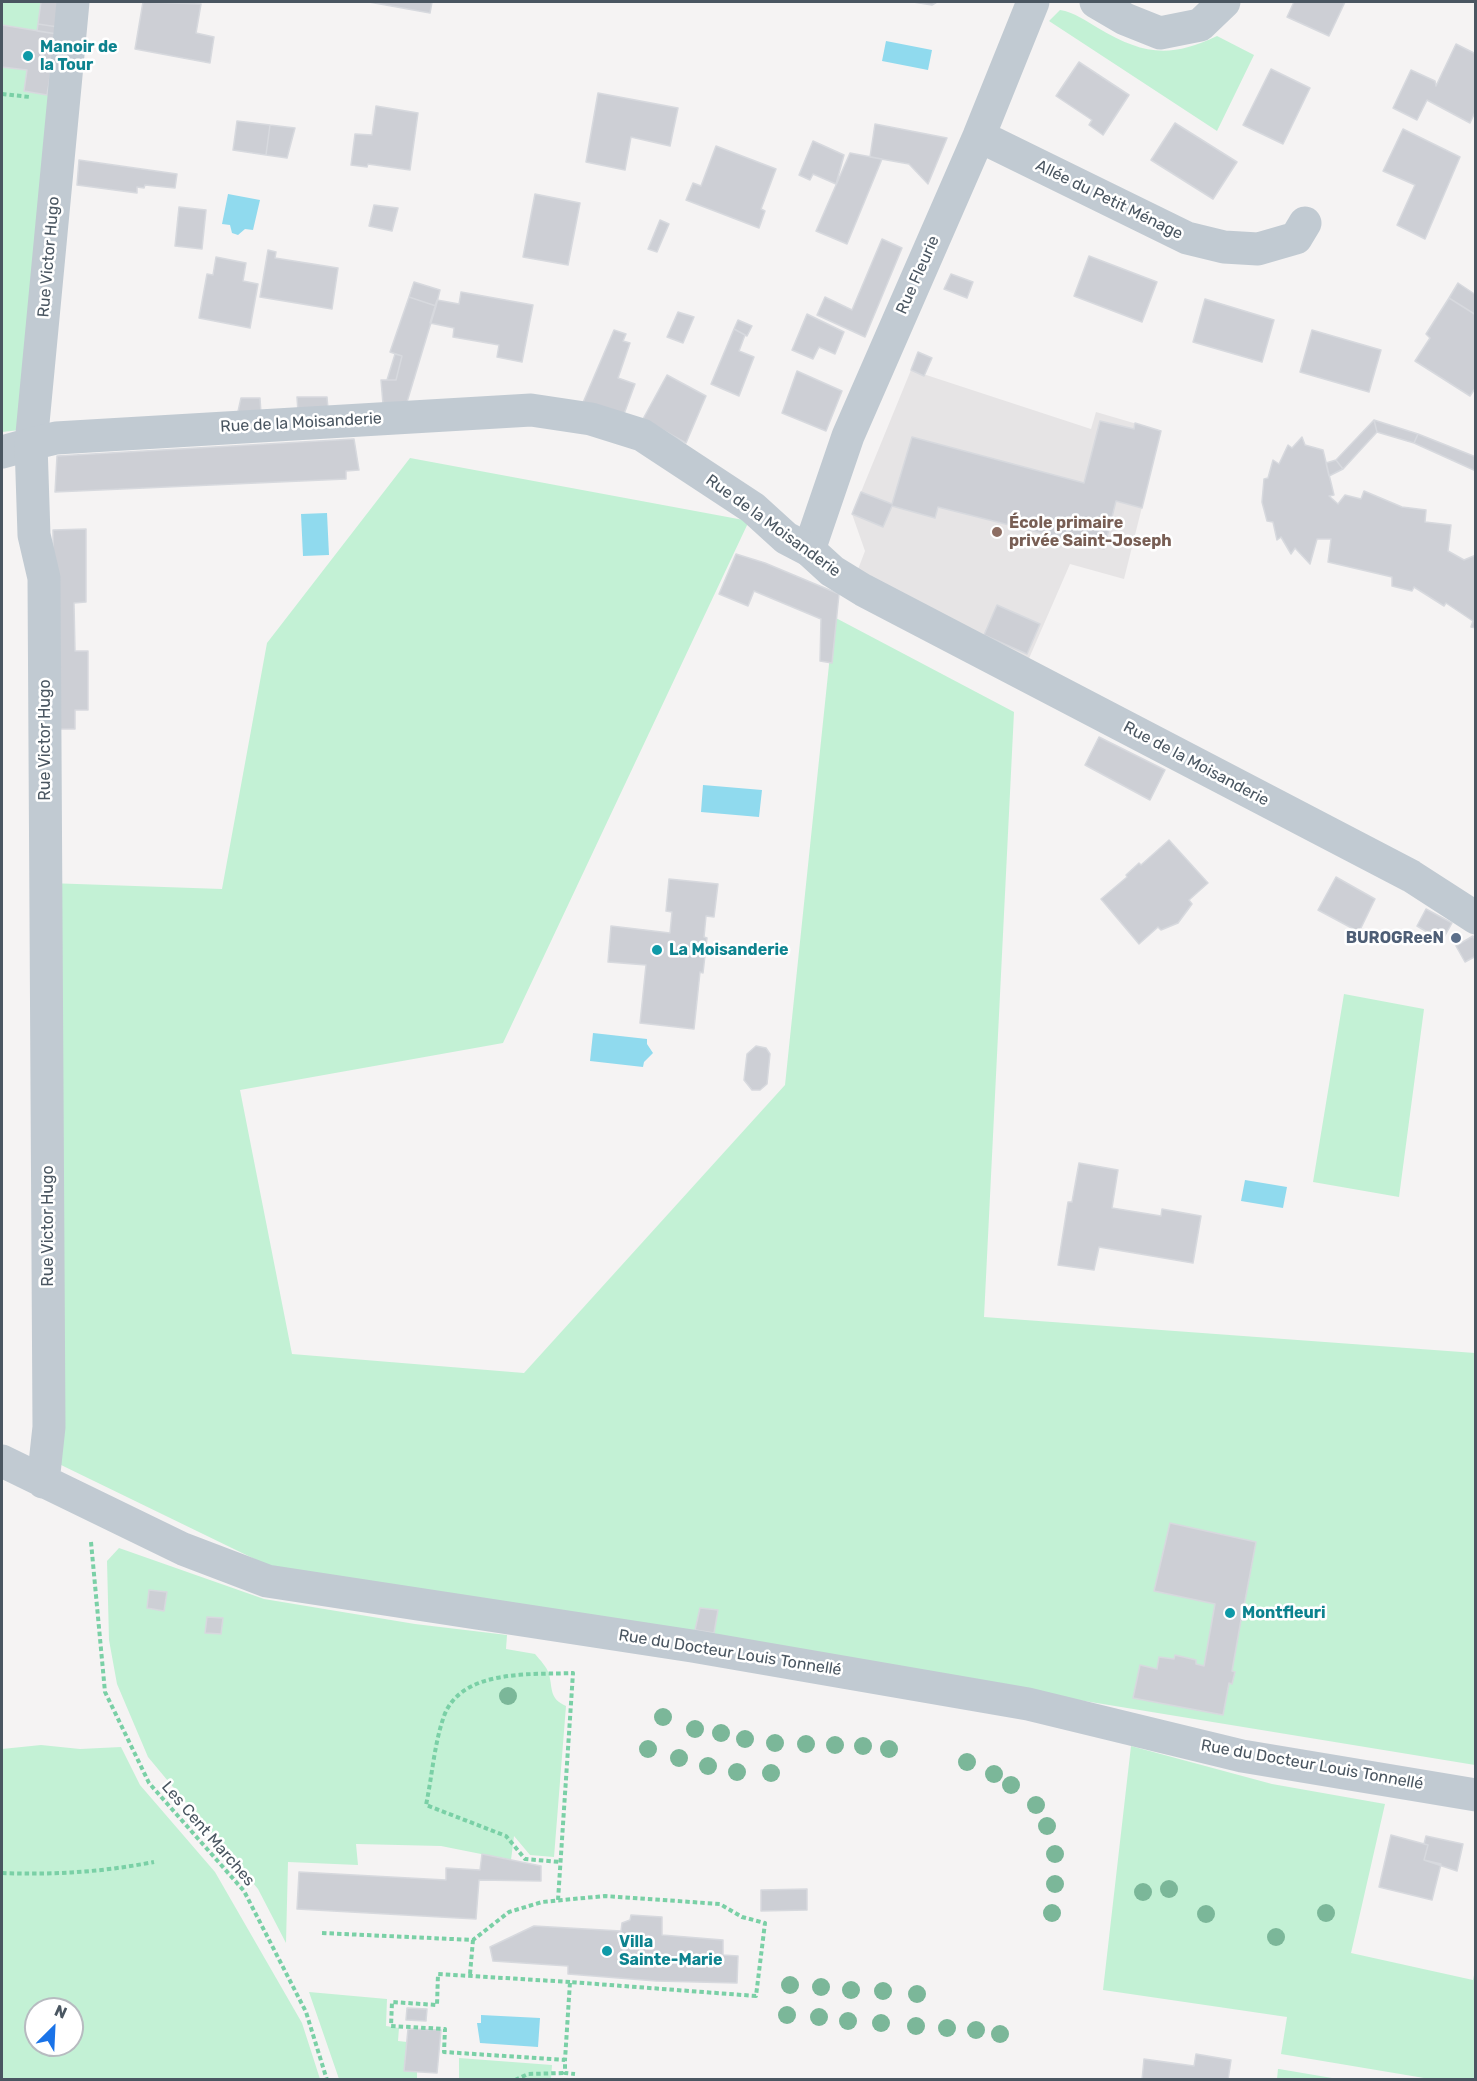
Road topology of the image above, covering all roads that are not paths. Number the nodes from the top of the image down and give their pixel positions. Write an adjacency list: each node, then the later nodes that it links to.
1 (73, 2): 7 (street, Rue Victor Hugo)
2 (1033, 2): 5 (street, Rue Fleurie)
3 (1096, 2): 4 (street)
4 (1224, 2)
5 (979, 136): 6 (street, Allée du Petit Ménage); 8 (street, Rue Fleurie)
6 (1305, 223)
7 (16, 448): 8 (street, Rue de la Moisanderie); 11 (street, Rue Victor Hugo)
8 (808, 550): 9 (street, Rue de la Moisanderie)
9 (1476, 918)
10 (2, 1461): 11 (street, Rue du Docteur Louis Tonnellé)
11 (43, 1482): 12 (street, Rue du Docteur Louis Tonnellé)
12 (1476, 1796)

